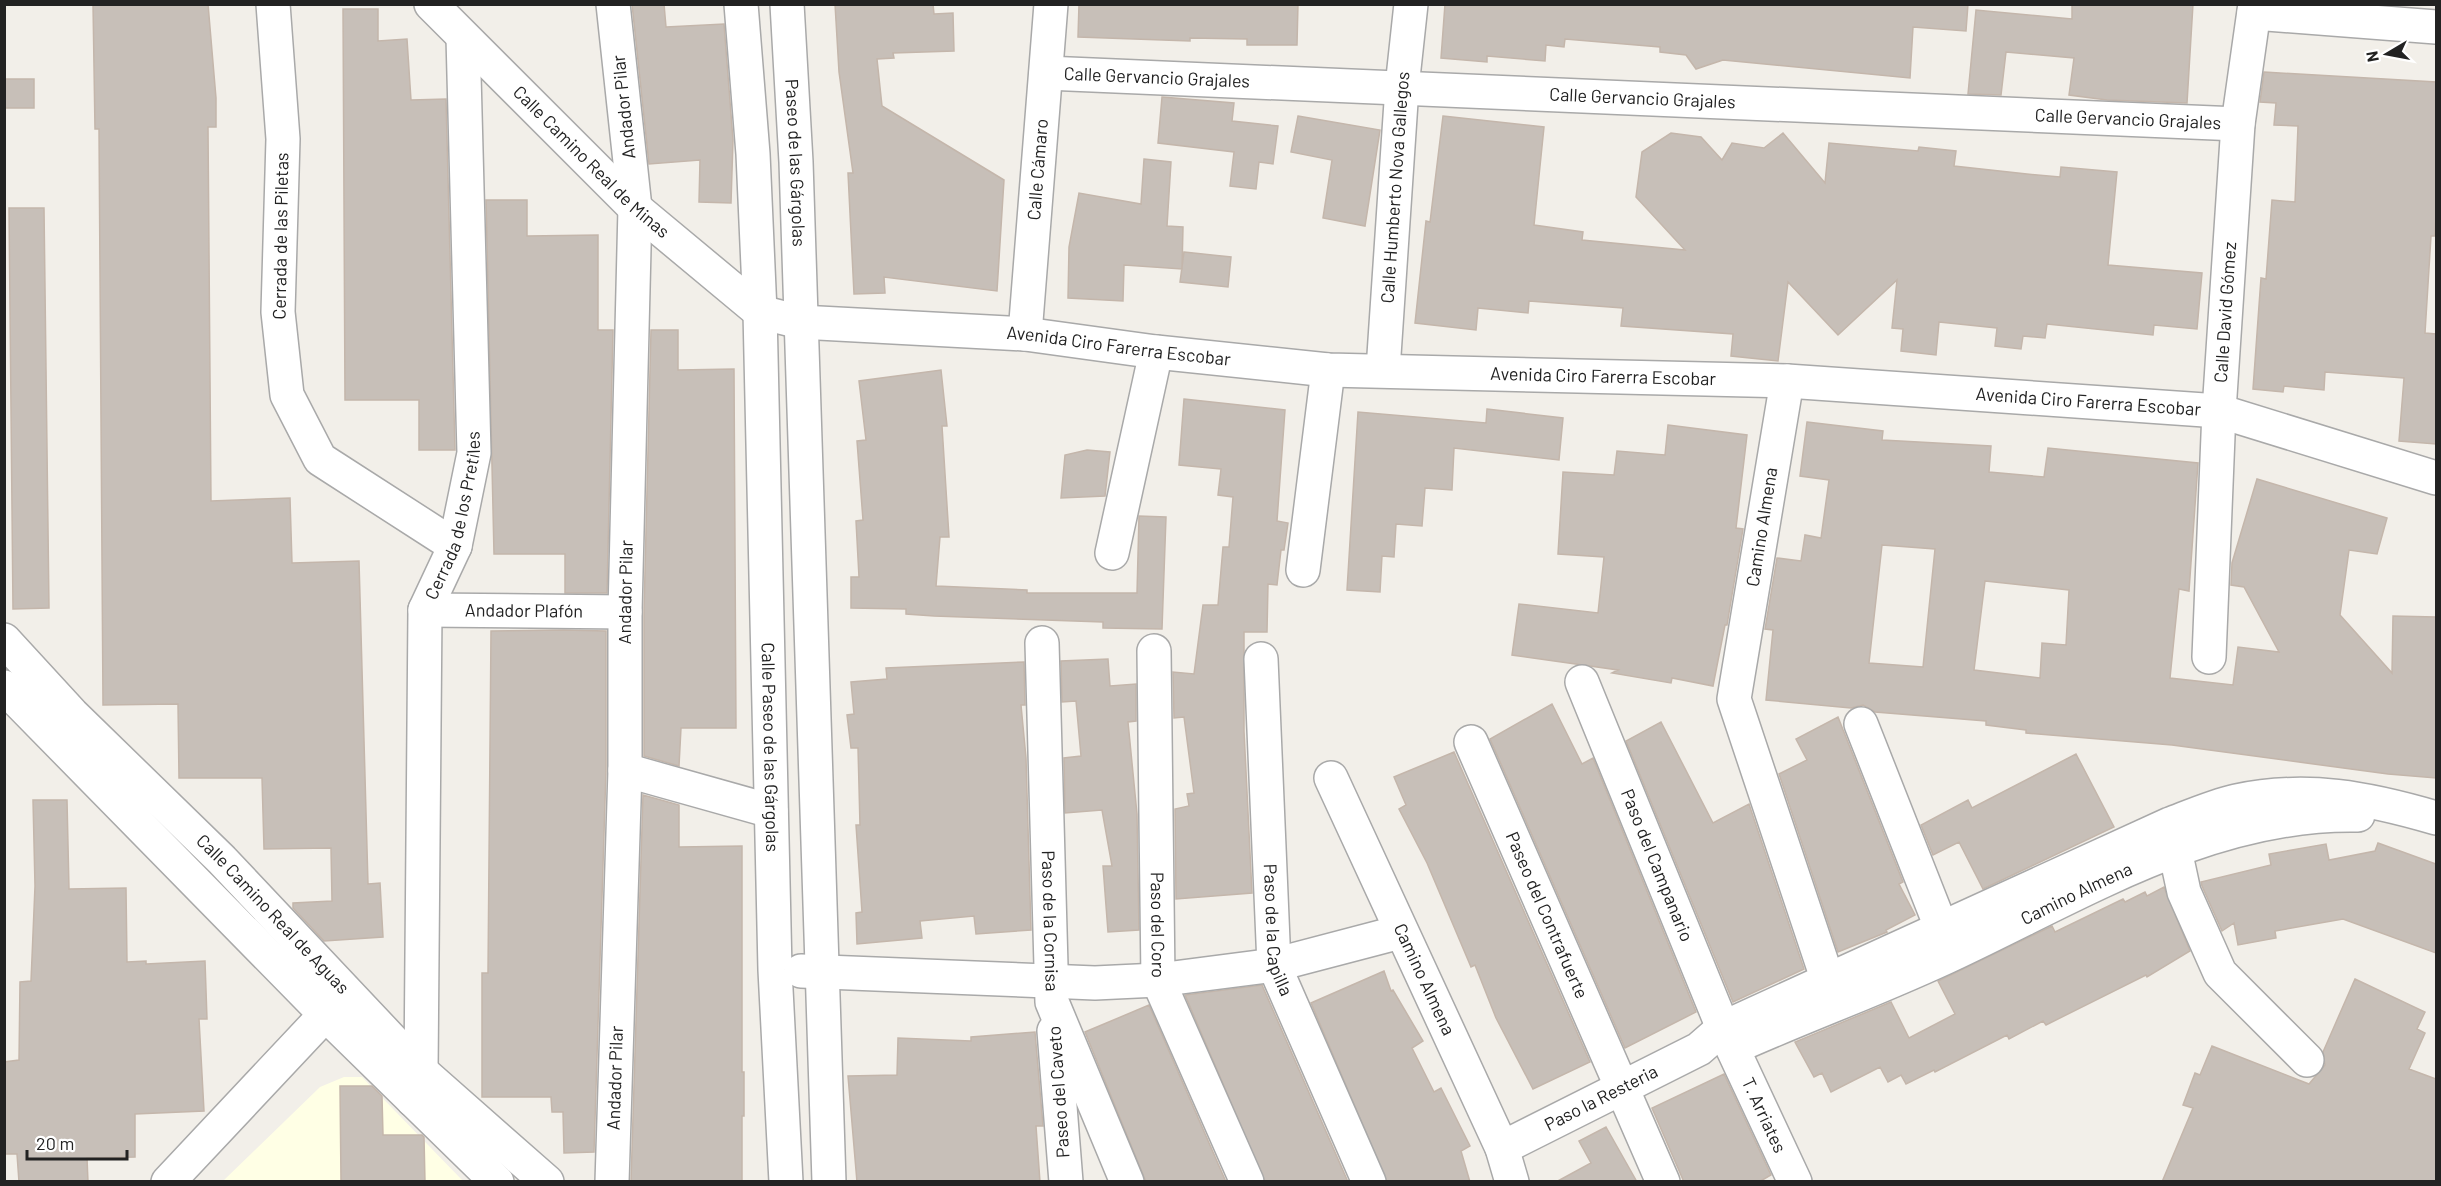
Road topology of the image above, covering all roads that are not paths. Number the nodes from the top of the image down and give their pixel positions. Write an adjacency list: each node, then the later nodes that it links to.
1 (273, 4): 24 (street, Cerrada de las Piletas)
2 (431, 4): 10 (street, Calle Camino Real de Minas)
3 (613, 4): 14 (street, Andador Pilar)
4 (741, 4): 15 (street)
5 (787, 4): 16 (street, Paseo de las Gárgolas)
6 (1050, 4): 11 (street, Calle Cámaro)
7 (1411, 4): 12 (street, Calle Humberto Nova Gallegos)
8 (2254, 9): 9 (street); 13 (street, Calle David Gómez)
9 (2436, 27)
10 (463, 37): 14 (street, Calle Camino Real de Minas); 24 (street, Cerrada de los Pretiles)
11 (1046, 73): 12 (street, Calle Gervancio Grajales); 17 (street, Calle Cámaro)
12 (1402, 87): 13 (street, Calle Gervancio Grajales); 20 (street, Calle Humberto Nova Gallegos)
13 (2238, 124): 22 (street, Calle David Gómez)
14 (635, 208): 15 (street, Calle Camino Real de Minas); 28 (street, Andador Pilar)
15 (760, 312): 16 (street, Avenida Ciro Farerra Escobar); 40 (street, Calle Paseo de las Gárgolas)
16 (800, 322): 17 (street, Avenida Ciro Farerra Escobar); 48 (street)
17 (1025, 334): 18 (street, Avenida Ciro Farerra Escobar)
18 (1156, 352): 19 (street, Avenida Ciro Farerra Escobar); 25 (street)
19 (1328, 370): 20 (street, Avenida Ciro Farerra Escobar); 26 (street)
20 (1383, 370): 21 (street, Avenida Ciro Farerra Escobar)
21 (1787, 381): 22 (street, Avenida Ciro Farerra Escobar); 50 (street, Camino Almena)
22 (2219, 411): 23 (street, Avenida Ciro Farerra Escobar); 32 (street, Calle David Gómez)
23 (2436, 478)
24 (455, 546): 27 (street, Cerrada de los Pretiles)
25 (1112, 553)
26 (1303, 570)
27 (425, 610): 28 (street, Andador Plafón); 55 (street, Cerrada de los Pretiles)
28 (625, 612): 38 (street, Andador Pilar)
29 (4, 640): 52 (street, Calle Camino Real de Aguas)
30 (1042, 643): 51 (street, Paso de la Cornisa)
31 (1154, 651): 49 (street, Paso del Coro)
32 (2209, 657)
33 (1261, 659): 46 (street, Paso de la Capilla)
34 (1582, 682): 53 (street, Paso del Campanario)
35 (4, 687): 52 (street, Calle Camino Real de Aguas)
36 (1861, 724): 44 (street)
37 (1471, 742): 56 (street, Paseo del Contrafuerte)
38 (625, 770): 40 (street); 61 (street, Andador Pilar)
39 (1331, 778): 45 (street, Camino Almena)
40 (771, 811): 47 (street, Calle Paseo de las Gárgolas)
41 (2436, 818): 44 (street, Camino Almena)
42 (2436, 837): 43 (street, Camino Almena)
43 (2175, 850): 53 (street, Camino Almena); 54 (street)
44 (1941, 927): 50 (street, Camino Almena)
45 (1400, 932): 46 (street); 57 (street, Camino Almena)
46 (1274, 965): 49 (street); 67 (street, Paso de la Capilla)
47 (775, 970): 48 (street); 62 (street, Calle Paseo de las Gárgolas)
48 (822, 972): 51 (street); 63 (street)
49 (1158, 980): 51 (street); 66 (street, Paso del Coro)
50 (1828, 981): 53 (street, Camino Almena)
51 (1051, 992): 64 (street, Paseo del Caveto); 65 (street, Paso de la Cornisa)
52 (336, 1003): 55 (street, Calle Camino Real de Aguas); 58 (street)
53 (1718, 1042): 56 (street, Paso la Resteria); 69 (street, T. Arriates)
54 (2307, 1060)
55 (417, 1085): 59 (street, Calle Camino Real de Aguas); 60 (street, Calle Camino Real de Aguas)
56 (1621, 1089): 57 (street, Paso la Resteria); 68 (street, Paseo del Contrafuerte)
57 (1506, 1172)
58 (168, 1182)
59 (497, 1182)
60 (547, 1182)
61 (612, 1182)
62 (786, 1182)
63 (829, 1182)
64 (1066, 1182)
65 (1127, 1182)
66 (1247, 1182)
67 (1369, 1182)
68 (1663, 1182)
69 (1795, 1182)

